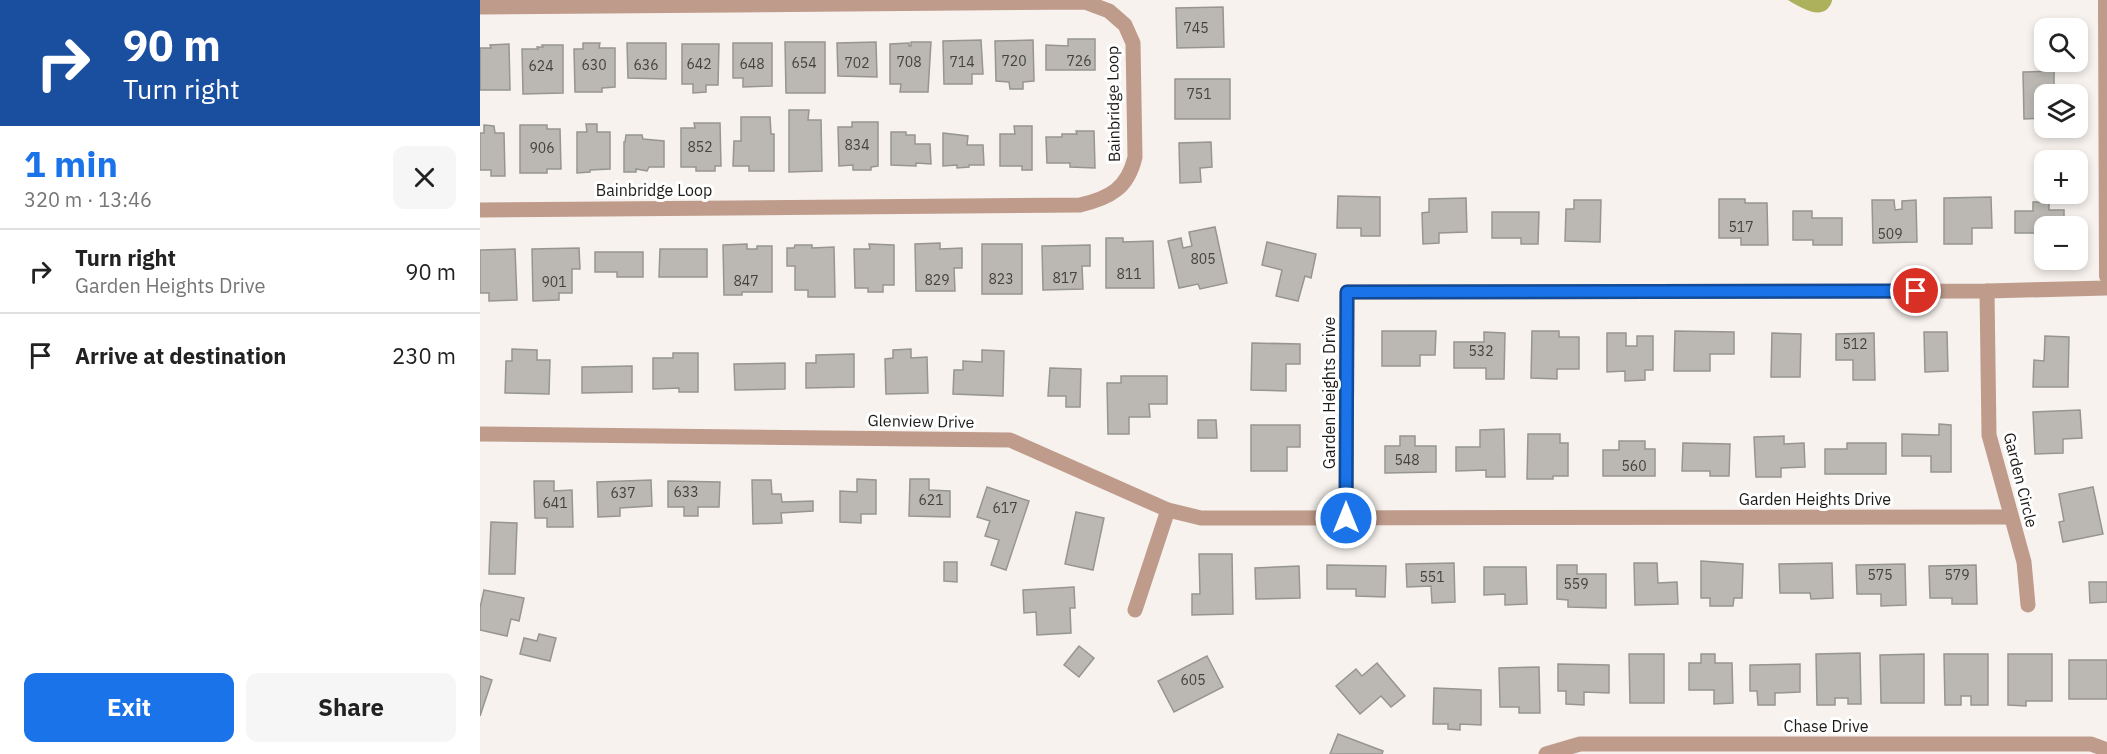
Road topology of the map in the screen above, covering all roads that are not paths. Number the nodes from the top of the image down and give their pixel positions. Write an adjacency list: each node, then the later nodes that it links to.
1 (2106, 0): 5 (street)
2 (592, 4): 3 (street, Bainbridge Loop); 4 (street, Bainbridge Loop)
3 (480, 8)
4 (480, 210)
5 (2107, 276)
6 (2107, 288): 7 (street, Garden Heights Drive)
7 (1987, 291): 10 (street, Garden Circle); 11 (street, Garden Heights Drive)
8 (480, 434): 9 (street, Glenview Drive)
9 (1168, 510): 11 (street, Glenview Drive); 13 (street)
10 (2010, 516): 11 (street, Garden Heights Drive); 12 (street, Garden Circle)
11 (1346, 518)
12 (2028, 606)
13 (1135, 610)
14 (2107, 750): 15 (street, Chase Drive)
15 (1546, 754)

